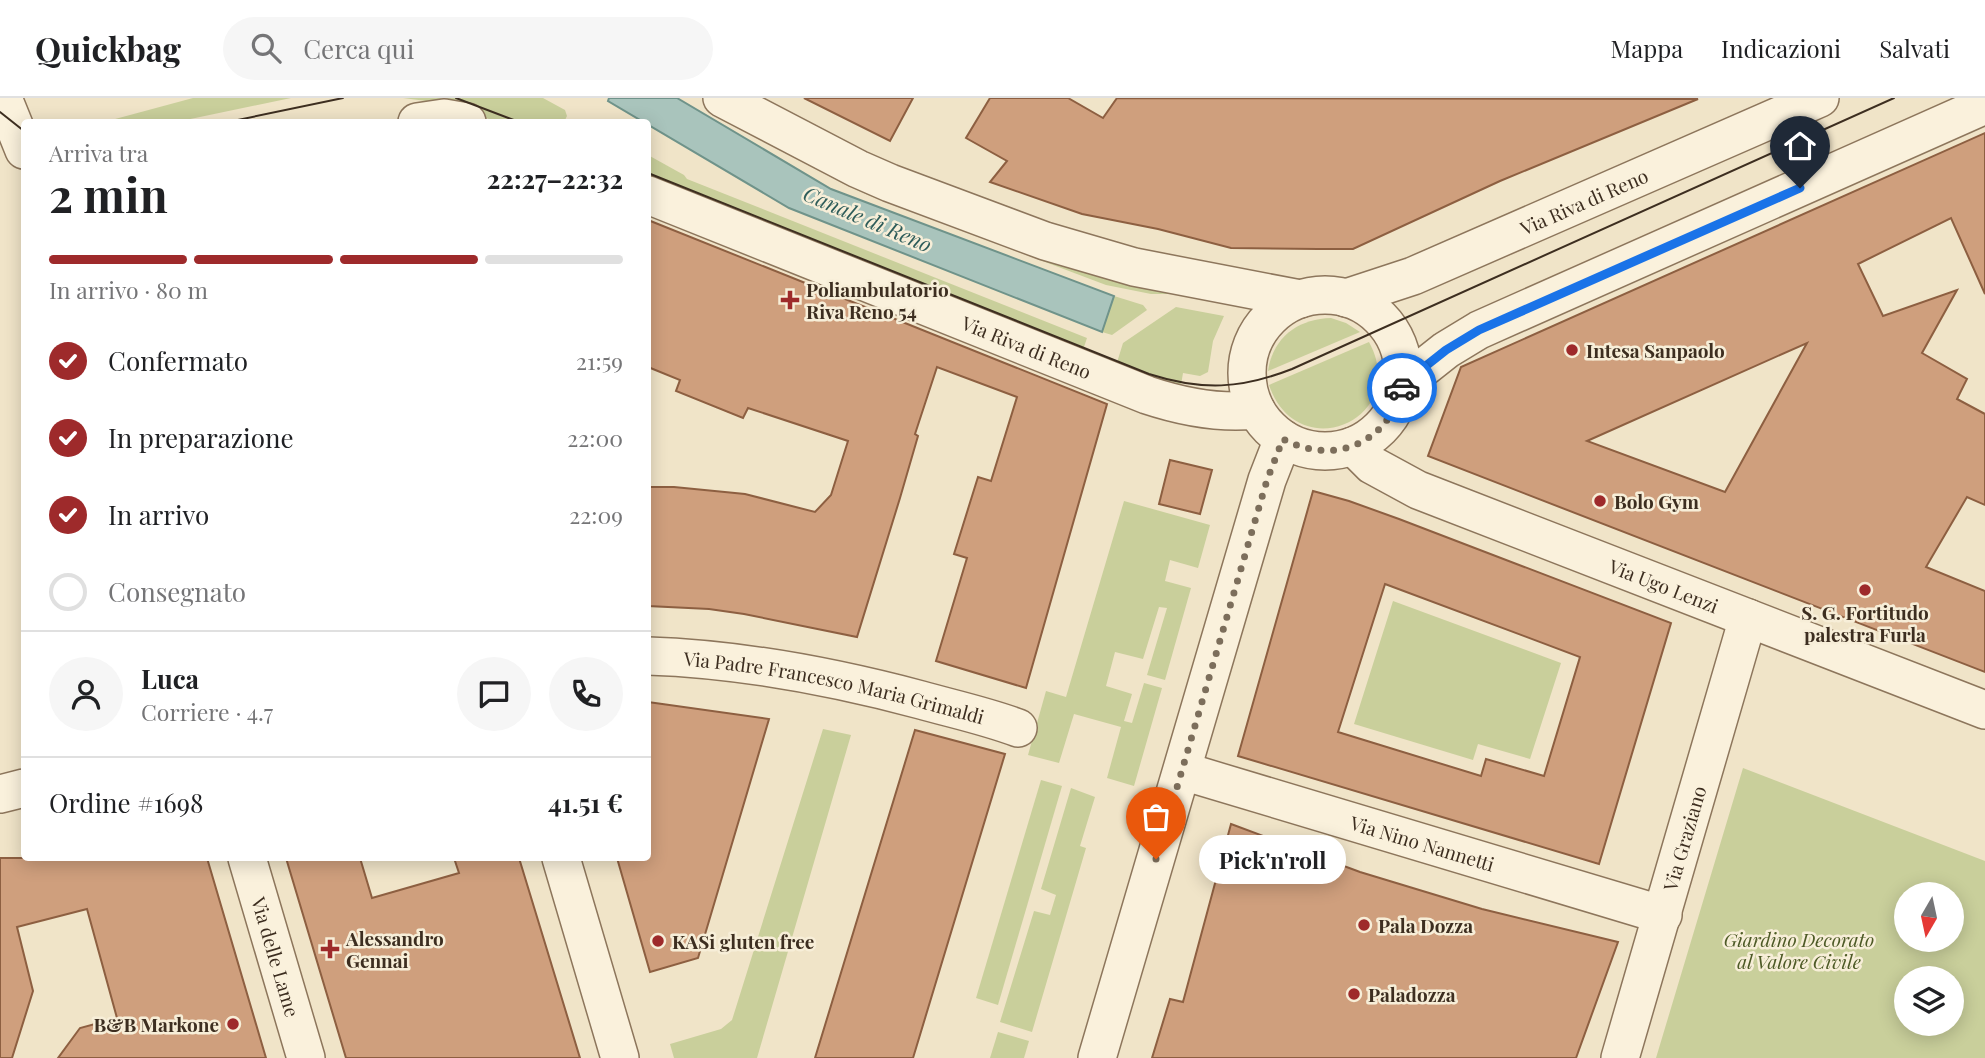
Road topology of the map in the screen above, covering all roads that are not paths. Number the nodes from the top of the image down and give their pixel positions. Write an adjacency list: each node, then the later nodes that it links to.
1 (3, 98): 5 (street)
2 (722, 98): 10 (street)
3 (1820, 98): 9 (street, Via Riva di Reno)
4 (1985, 105): 11 (street)
5 (21, 143)
6 (0, 150): 7 (street)
7 (21, 150)
8 (651, 196): 12 (street, Via Riva di Reno)
9 (1346, 298): 10 (street); 11 (street)
10 (1300, 299): 12 (street)
11 (1403, 384): 14 (street)
12 (1256, 410): 13 (street)
13 (1283, 439): 14 (street); 19 (street)
14 (1353, 446): 15 (street, Via Ugo Lenzi)
15 (1748, 618): 17 (street, Via Ugo Lenzi); 24 (street, Via Graziano)
16 (651, 656): 18 (street, Via Padre Francesco Maria Grimaldi)
17 (1985, 710)
18 (1018, 728)
19 (1183, 771): 24 (street, Via Nino Nannetti); 27 (street)
20 (21, 790): 21 (street)
21 (0, 794)
22 (248, 861): 25 (street, Via delle Lame)
23 (562, 861): 26 (street)
24 (1663, 915): 28 (street, Via Graziano)
25 (306, 1058)
26 (620, 1058)
27 (1097, 1058)
28 (1620, 1058)

